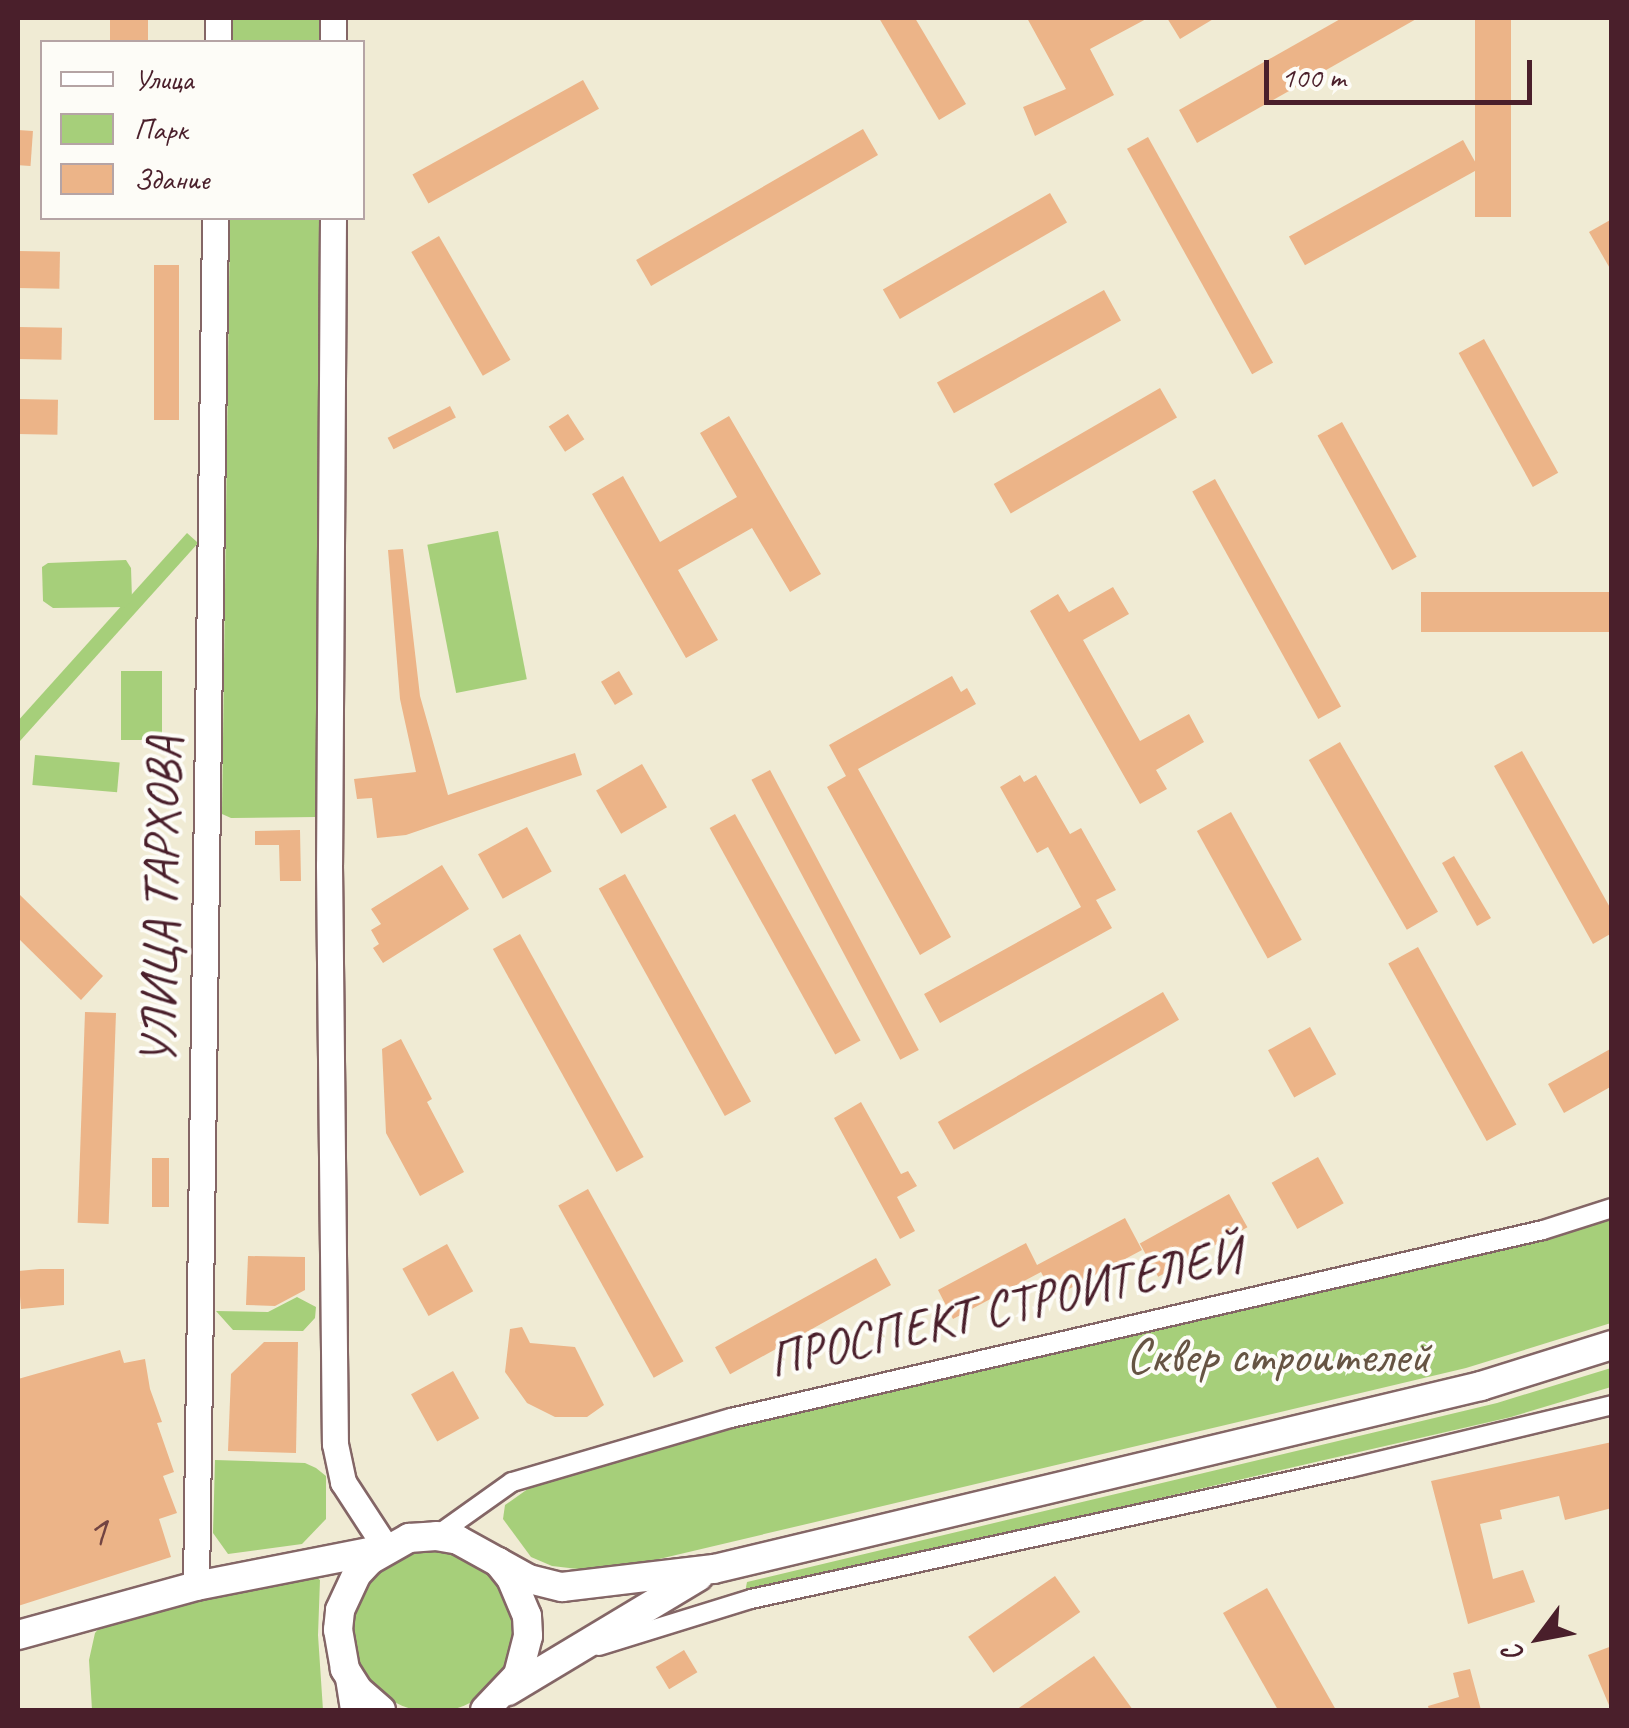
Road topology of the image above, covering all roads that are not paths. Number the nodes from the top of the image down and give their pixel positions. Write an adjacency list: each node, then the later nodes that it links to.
1 (215, 220): 10 (main road, УЛИЦА ТАРХОВА)
2 (333, 220): 7 (main road)
3 (1612, 1208): 6 (street, ПРОСПЕКТ СТРОИТЕЛЕЙ)
4 (1612, 1345): 9 (main road)
5 (1612, 1405): 12 (street)
6 (436, 1536): 7 (main road); 8 (main road)
7 (386, 1548): 10 (main road); 13 (main road)
8 (498, 1562): 9 (main road); 14 (main road)
9 (714, 1569): 12 (main road)
10 (196, 1586): 11 (main road)
11 (18, 1634)
12 (565, 1656): 14 (main road)
13 (345, 1669): 15 (street); 16 (main road)
14 (496, 1701)
15 (352, 1710)
16 (381, 1710)

